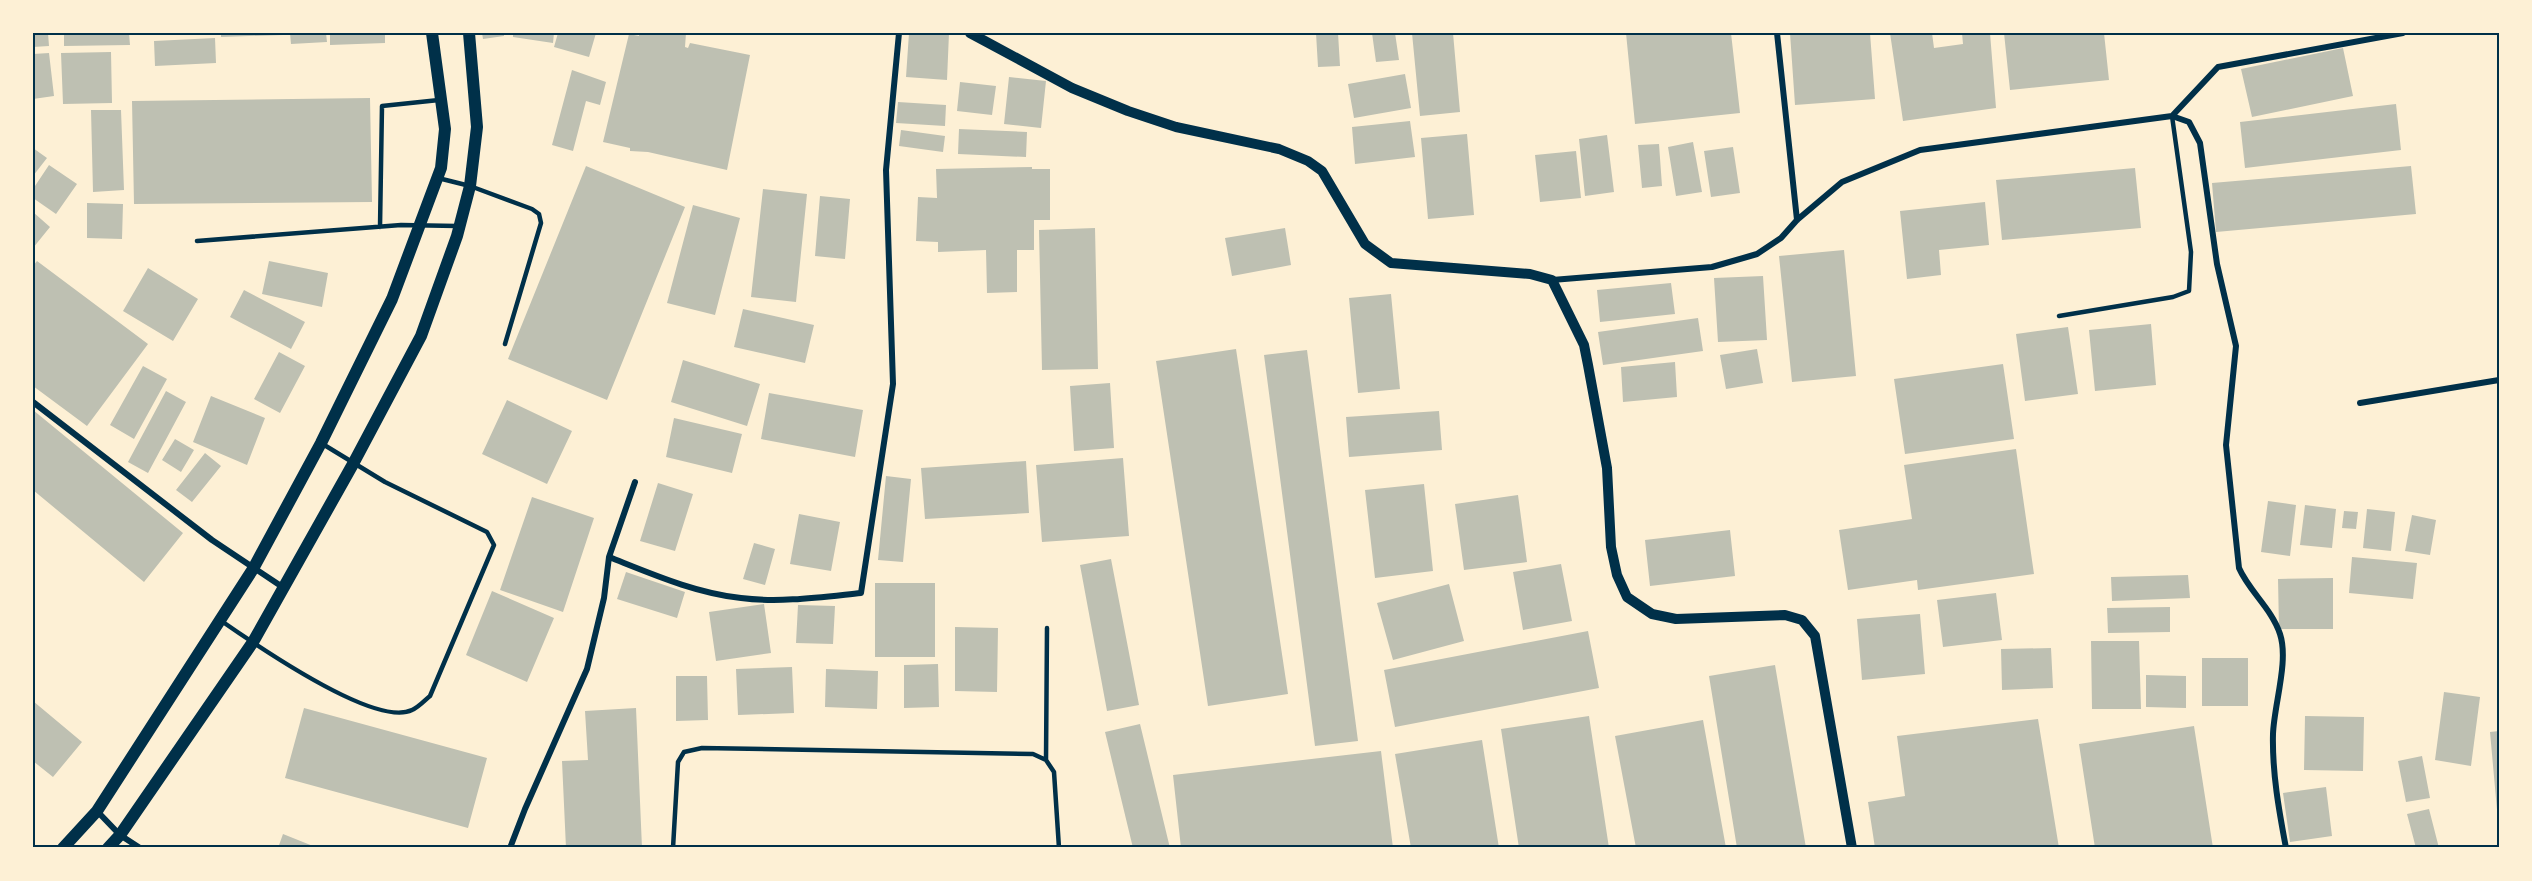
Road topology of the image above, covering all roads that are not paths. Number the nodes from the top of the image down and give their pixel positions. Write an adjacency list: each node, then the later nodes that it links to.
1 (432, 33): 7 (main road)
2 (469, 33): 10 (main road)
3 (898, 33): 25 (street)
4 (970, 33): 16 (street)
5 (1778, 33): 11 (street)
6 (2403, 33): 8 (street)
7 (442, 100): 9 (main road); 14 (lane)
8 (2172, 116): 11 (street); 17 (lane); 41 (street)
9 (437, 178): 10 (lane); 12 (main road)
10 (470, 186): 13 (main road); 18 (lane)
11 (1797, 220): 16 (street)
12 (421, 224): 13 (lane); 14 (lane); 22 (main road)
13 (460, 226): 23 (main road)
14 (380, 227): 15 (lane)
15 (197, 241)
16 (1552, 280): 40 (street)
17 (2059, 316)
18 (505, 344)
19 (2499, 380): 21 (street)
20 (33, 402): 26 (street)
21 (2360, 403)
22 (321, 443): 23 (lane); 26 (main road)
23 (353, 464): 27 (main road); 30 (lane)
24 (635, 482): 25 (street)
25 (609, 557): 37 (street)
26 (253, 569): 27 (street); 28 (main road)
27 (284, 588): 30 (main road)
28 (220, 620): 30 (lane); 32 (main road)
29 (1047, 628): 31 (lane)
30 (253, 642): 33 (main road)
31 (1046, 760): 38 (lane); 39 (lane)
32 (97, 811): 33 (street); 34 (main road)
33 (120, 835): 35 (main road); 36 (street)
34 (63, 848)
35 (108, 848)
36 (140, 848)
37 (510, 848)
38 (673, 848)
39 (1059, 848)
40 (1852, 848)
41 (2286, 848)

